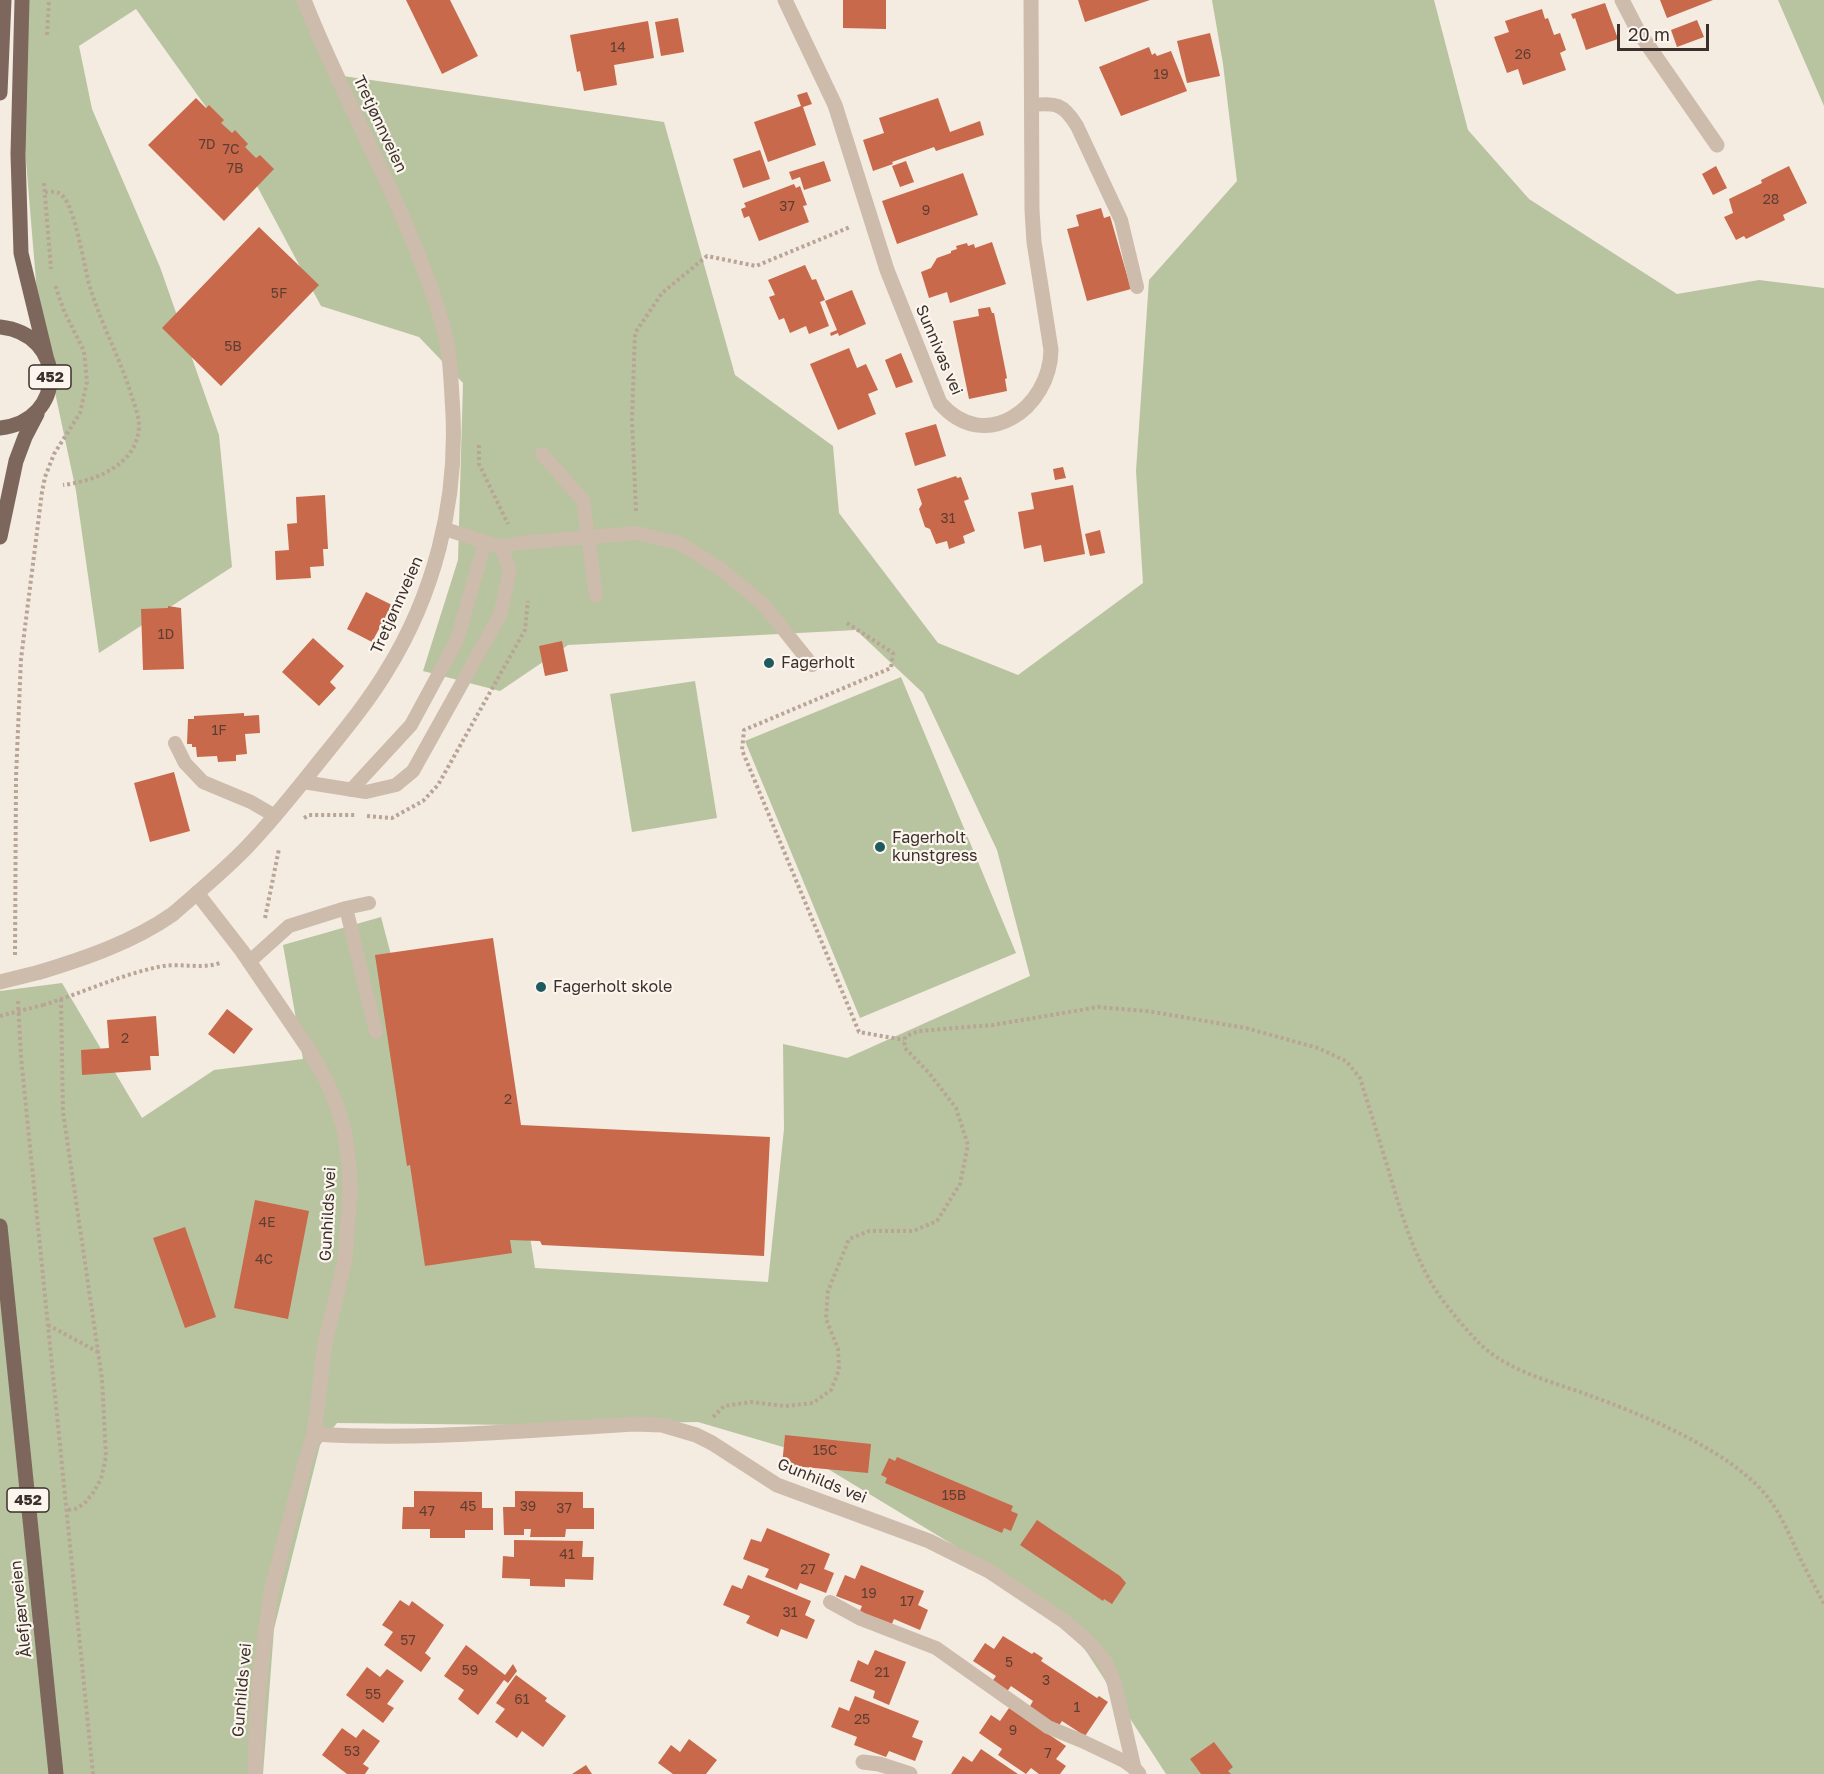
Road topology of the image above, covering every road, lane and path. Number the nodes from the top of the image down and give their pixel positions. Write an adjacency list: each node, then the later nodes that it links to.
1 (4, 0): 9 (main road)
2 (22, 0): 17 (main road, 452)
3 (49, 0): 8 (path)
4 (304, 0): 22 (street, Tretjønnveien)
5 (786, 0): 14 (street, Sunnivas vei)
6 (1031, 0): 10 (street, Sunnivas vei)
7 (1622, 0): 11 (street)
8 (46, 46)
9 (0, 93)
10 (1031, 105): 14 (street, Sunnivas vei); 15 (lane)
11 (1717, 145)
12 (44, 181): 13 (path)
13 (45, 192): 21 (path); 38 (path)
14 (871, 219): 23 (path)
15 (1137, 287)
16 (0, 327): 17 (main road, 452)
17 (46, 356): 18 (main road, 452)
18 (38, 411): 19 (main road, 452); 25 (main road, 452)
19 (0, 428)
20 (542, 454): 24 (lane)
21 (63, 485)
22 (445, 529): 26 (lane); 32 (street, Tretjønnveien)
23 (638, 532): 24 (lane); 30 (lane)
24 (587, 536): 27 (lane); 28 (lane)
25 (0, 537)
26 (484, 542): 27 (lane); 33 (lane)
27 (501, 547): 33 (lane)
28 (596, 596)
29 (847, 623): 46 (path)
30 (812, 665)
31 (175, 743): 34 (lane)
32 (303, 782): 33 (lane); 34 (street, Tretjønnveien)
33 (351, 790)
34 (275, 816): 35 (street, Tretjønnveien)
35 (197, 893): 39 (street, Gunhilds vei); 40 (street, Tretjønnveien, bridge)
36 (369, 903): 37 (lane)
37 (346, 908): 39 (lane); 45 (lane)
38 (16, 958)
39 (249, 962): 50 (street, Gunhilds vei)
40 (0, 982)
41 (17, 991): 48 (path)
42 (61, 999): 49 (path)
43 (43, 1005): 44 (path, bridge)
44 (0, 1016)
45 (376, 1032)
46 (904, 1040): 51 (path); 54 (path)
47 (0, 1226): 57 (main road, Ålefjærveien / 452)
48 (48, 1325): 49 (path); 52 (path)
49 (98, 1353): 52 (path)
50 (314, 1434): 51 (street, Gunhilds vei); 59 (street, Gunhilds vei)
51 (696, 1435): 56 (street, Gunhilds vei)
52 (66, 1510): 58 (path)
53 (830, 1602): 56 (lane, Gunhilds vei)
54 (1824, 1604)
55 (863, 1762): 60 (street)
56 (1137, 1771)
57 (56, 1774)
58 (93, 1774)
59 (255, 1774)
60 (910, 1774)

